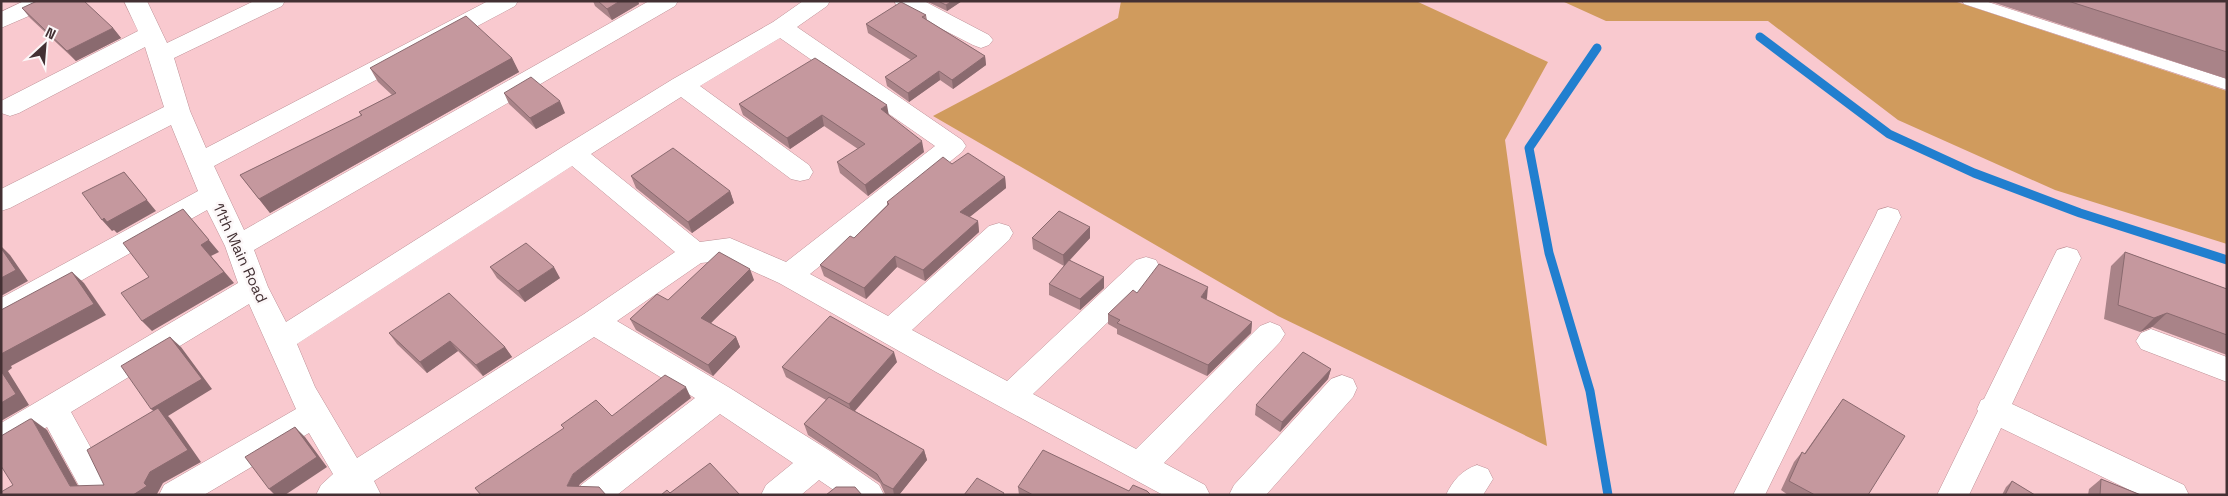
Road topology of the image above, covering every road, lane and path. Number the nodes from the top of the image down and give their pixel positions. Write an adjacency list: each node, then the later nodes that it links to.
1 (44, 1): 9 (street)
2 (135, 1): 12 (street, 11th Main Road)
3 (274, 1): 12 (street)
4 (507, 1): 18 (street)
5 (667, 1): 24 (street)
6 (904, 1): 11 (street)
7 (1970, 1): 14 (lane)
8 (814, 2): 10 (street)
9 (1, 21)
10 (781, 27): 13 (street); 28 (street)
11 (981, 40)
12 (156, 45): 15 (street); 16 (street, 11th Main Road)
13 (682, 85): 17 (street); 19 (street)
14 (2227, 85)
15 (10, 107)
16 (178, 111): 18 (street, 11th Main Road); 21 (street)
17 (573, 153): 25 (street); 34 (street)
18 (200, 162): 20 (street, 11th Main Road)
19 (800, 172)
20 (212, 195): 24 (street, 11th Main Road); 30 (street)
21 (1, 201)
22 (1888, 217): 54 (street)
23 (999, 233): 32 (street)
24 (239, 246): 29 (street, 11th Main Road)
25 (695, 253): 28 (street); 31 (street)
26 (2067, 258): 41 (street)
27 (1146, 268): 39 (street)
28 (789, 275): 32 (street)
29 (254, 287): 34 (street, 11th Main Road); 40 (street)
30 (1, 312)
31 (594, 322): 38 (street); 46 (street)
32 (890, 332): 39 (street)
33 (1270, 334): 45 (street)
34 (282, 340): 42 (street, 11th Main Road)
35 (2151, 341): 36 (street)
36 (2227, 370)
37 (1342, 388): 53 (street)
38 (719, 397): 44 (street); 49 (street)
39 (1010, 397): 45 (street)
40 (53, 408): 43 (street); 47 (street)
41 (1992, 409): 55 (street); 56 (street)
42 (314, 414): 46 (street, 11th Main Road); 48 (street)
43 (1, 439)
44 (819, 461): 50 (street); 51 (street)
45 (1140, 466): 52 (street)
46 (350, 489)
47 (101, 495)
48 (175, 495)
49 (592, 495)
50 (777, 495)
51 (868, 495)
52 (1194, 495)
53 (1245, 495)
54 (1750, 495)
55 (1952, 495)
56 (2173, 495)

